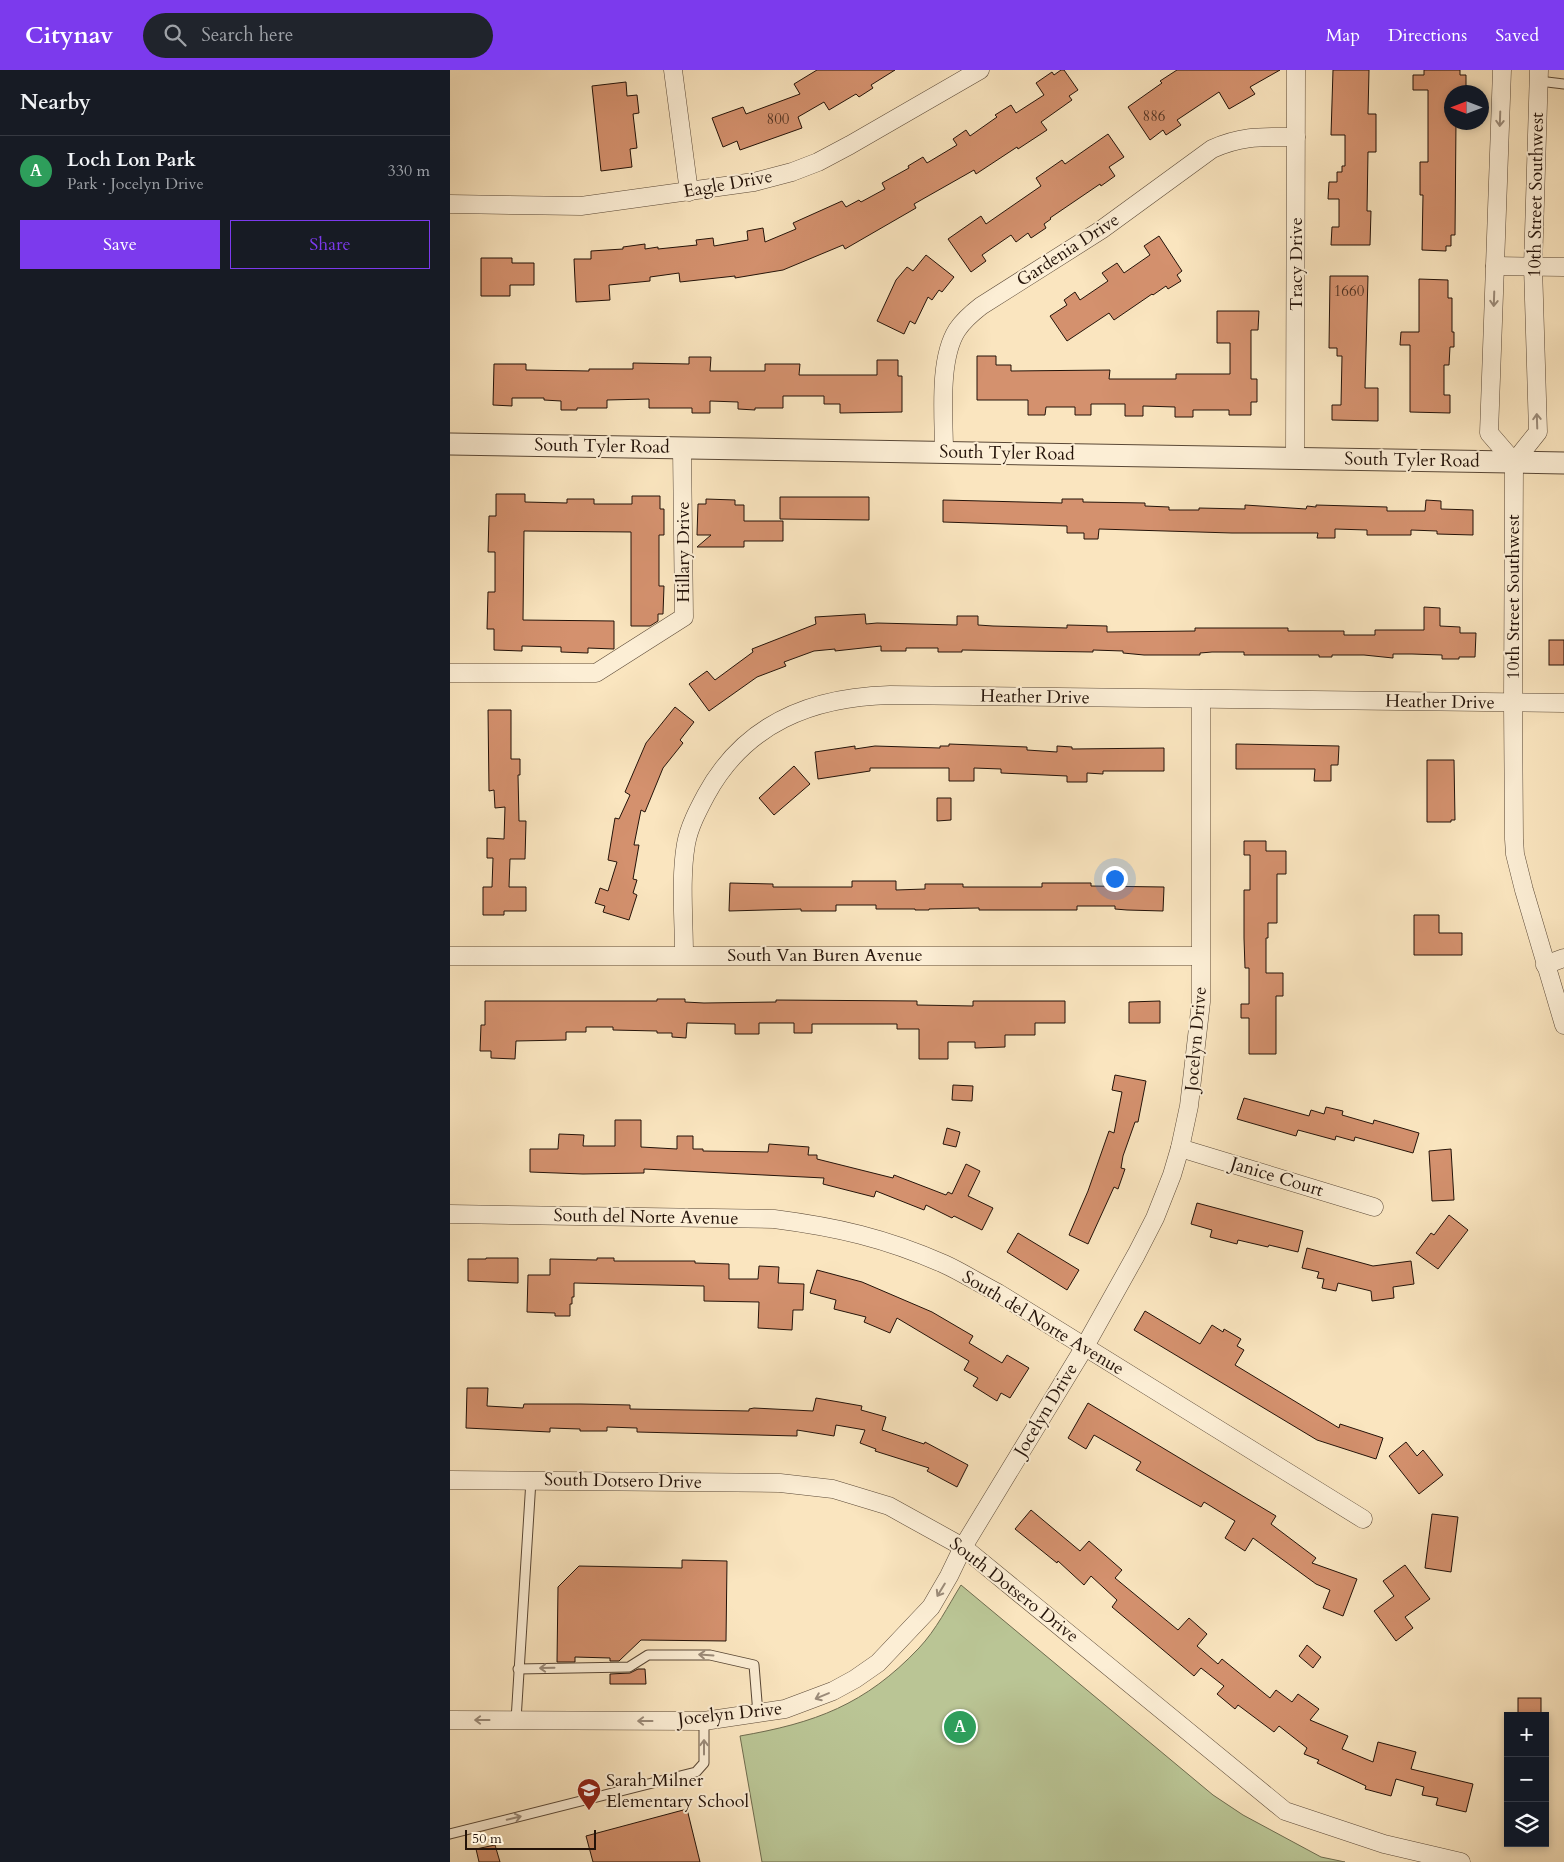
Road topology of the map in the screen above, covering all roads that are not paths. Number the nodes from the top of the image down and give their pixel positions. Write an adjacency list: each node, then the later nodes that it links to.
1 (674, 70): 8 (street)
2 (980, 70): 8 (street, Eagle Drive)
3 (1296, 70): 7 (street, Tracy Drive)
4 (1502, 70): 10 (street, one-way to 10)
5 (1539, 76): 6 (lane); 11 (street, 10th Street Southwest)
6 (1564, 84)
7 (1296, 138): 15 (street, Gardenia Drive); 16 (street, Tracy Drive)
8 (690, 192): 9 (street, Eagle Drive)
9 (450, 204)
10 (1495, 266): 11 (street); 17 (street, one-way to 17)
11 (1533, 266): 12 (street); 17 (street, 10th Street Southwest, one-way to 11)
12 (1564, 267)
13 (450, 444): 14 (street, South Tyler Road)
14 (682, 448): 15 (street, South Tyler Road); 19 (street, Hillary Drive)
15 (944, 452): 16 (street, South Tyler Road)
16 (1295, 458): 17 (street, South Tyler Road)
17 (1514, 462): 18 (street, South Tyler Road); 21 (street, 10th Street Southwest)
18 (1564, 463)
19 (450, 673)
20 (1201, 699): 21 (street, Heather Drive); 23 (street, Heather Drive); 25 (street, Jocelyn Drive)
21 (1513, 703): 22 (street, Heather Drive); 27 (street, 10th Street Southwest)
22 (1564, 703)
23 (684, 955): 24 (street, South Van Buren Avenue); 25 (street, South Van Buren Avenue)
24 (450, 956)
25 (1200, 956): 29 (street, Jocelyn Drive)
26 (1564, 958): 27 (street)
27 (1545, 965): 28 (street, 10th Street Southwest)
28 (1564, 1025)
29 (1180, 1148): 30 (street, Janice Court); 32 (street, Jocelyn Drive)
30 (1374, 1207)
31 (450, 1214): 32 (street, South del Norte Avenue)
32 (1084, 1348): 35 (street, South del Norte Avenue); 36 (street, Jocelyn Drive)
33 (450, 1480): 34 (street, South Dotsero Drive)
34 (530, 1480): 36 (street, South Dotsero Drive); 37 (lane)
35 (1363, 1518)
36 (964, 1546): 38 (street, Jocelyn Drive, one-way to 38); 43 (street, South Dotsero Drive)
37 (518, 1669): 38 (lane, one-way to 37); 40 (lane)
38 (758, 1714): 41 (street, Jocelyn Drive)
39 (450, 1720): 40 (street, Jocelyn Drive, one-way to 39)
40 (516, 1720): 41 (street, Jocelyn Drive, one-way to 40)
41 (704, 1721): 42 (lane, one-way to 41)
42 (450, 1834)
43 (1461, 1862)

